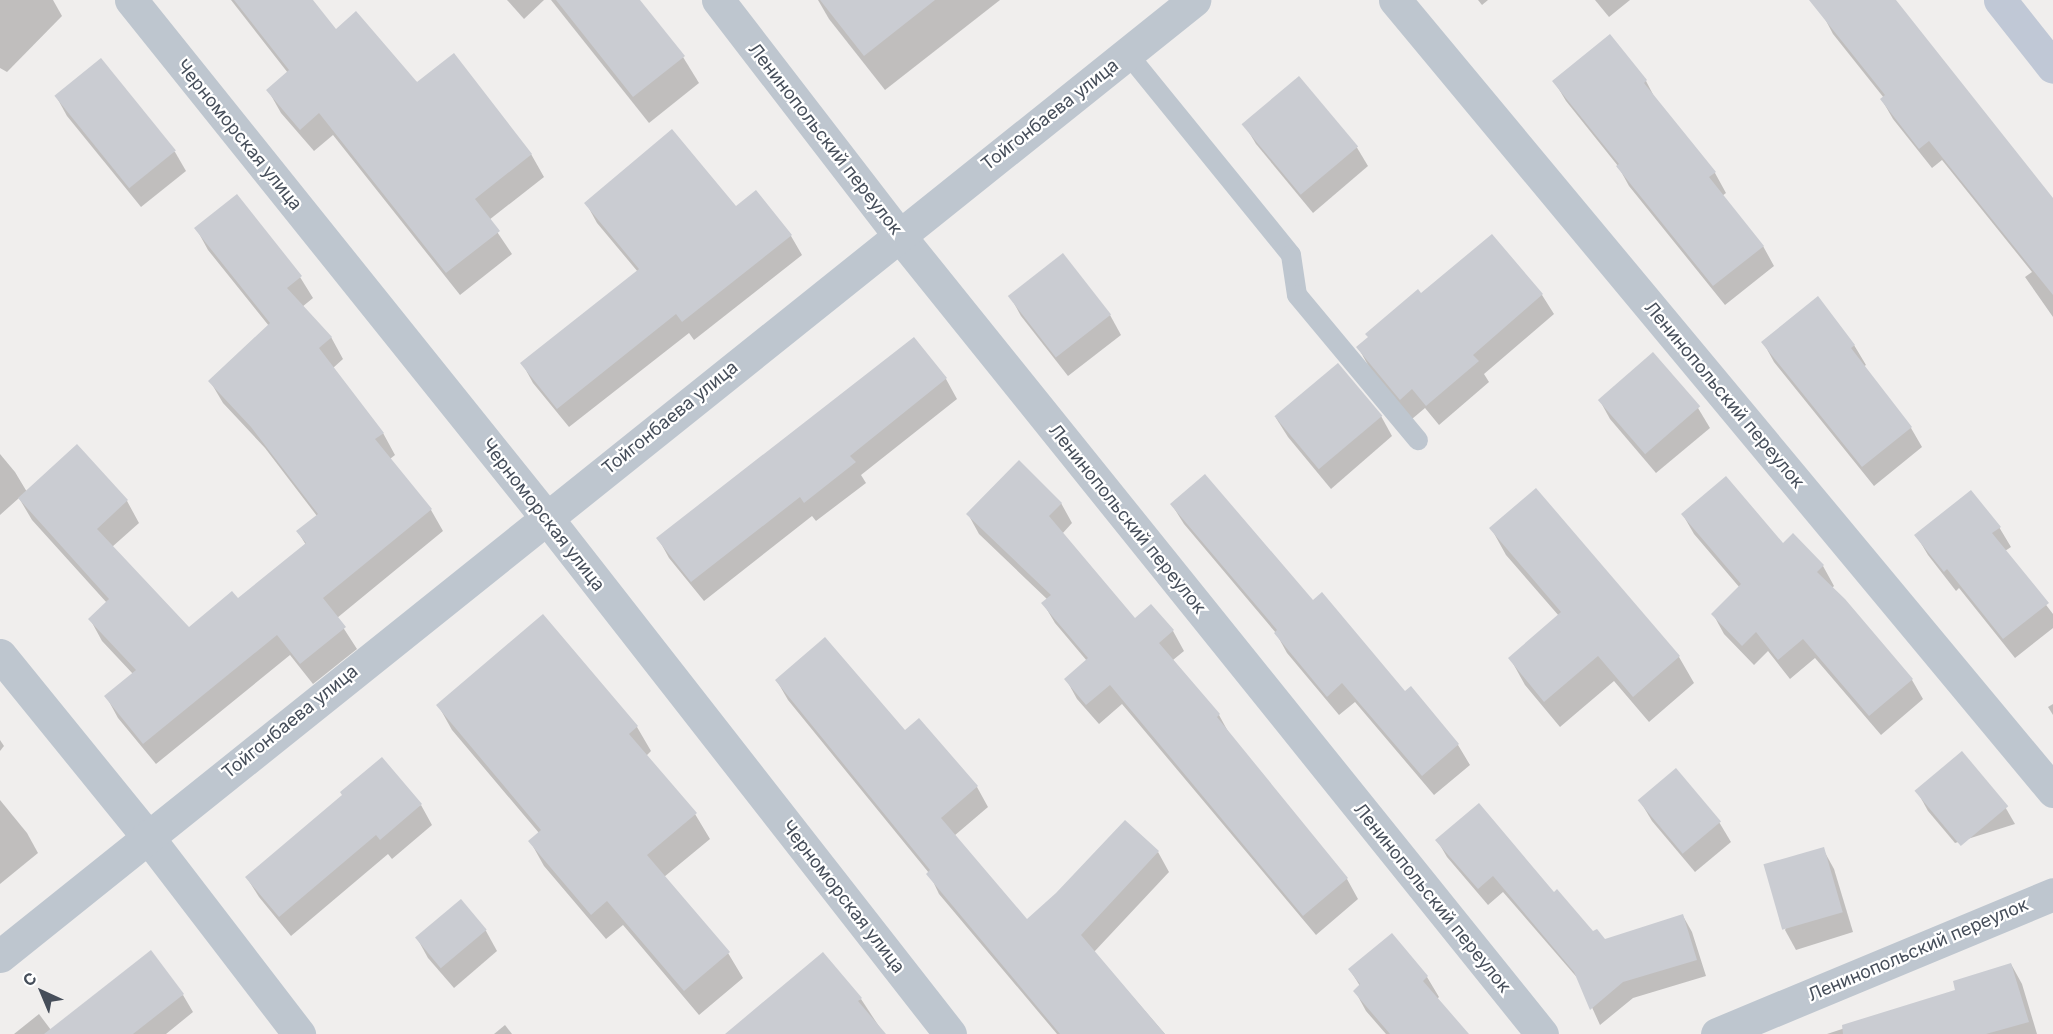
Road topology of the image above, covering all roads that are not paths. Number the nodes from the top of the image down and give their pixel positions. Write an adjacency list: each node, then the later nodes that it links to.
1 (131, 0): 10 (street, Черноморская улица)
2 (718, 0): 8 (street, Ленинопольский переулок)
3 (1194, 0): 6 (street, Тойгонбаева улица)
4 (1395, 0): 12 (street, Ленинопольский переулок)
5 (2000, 0): 7 (main road)
6 (1127, 54): 8 (street, Тойгонбаева улица); 9 (lane)
7 (2053, 67)
8 (898, 234): 10 (street, Тойгонбаева улица); 18 (street, Ленинопольский переулок)
9 (1419, 440)
10 (546, 517): 13 (street, Тойгонбаева улица); 17 (street, Черноморская улица)
11 (0, 655): 13 (street)
12 (2053, 790)
13 (147, 836): 15 (street, Тойгонбаева улица); 16 (street)
14 (2053, 894): 19 (street, Ленинопольский переулок)
15 (0, 956)
16 (299, 1034)
17 (950, 1034)
18 (1542, 1034)
19 (1717, 1034)

